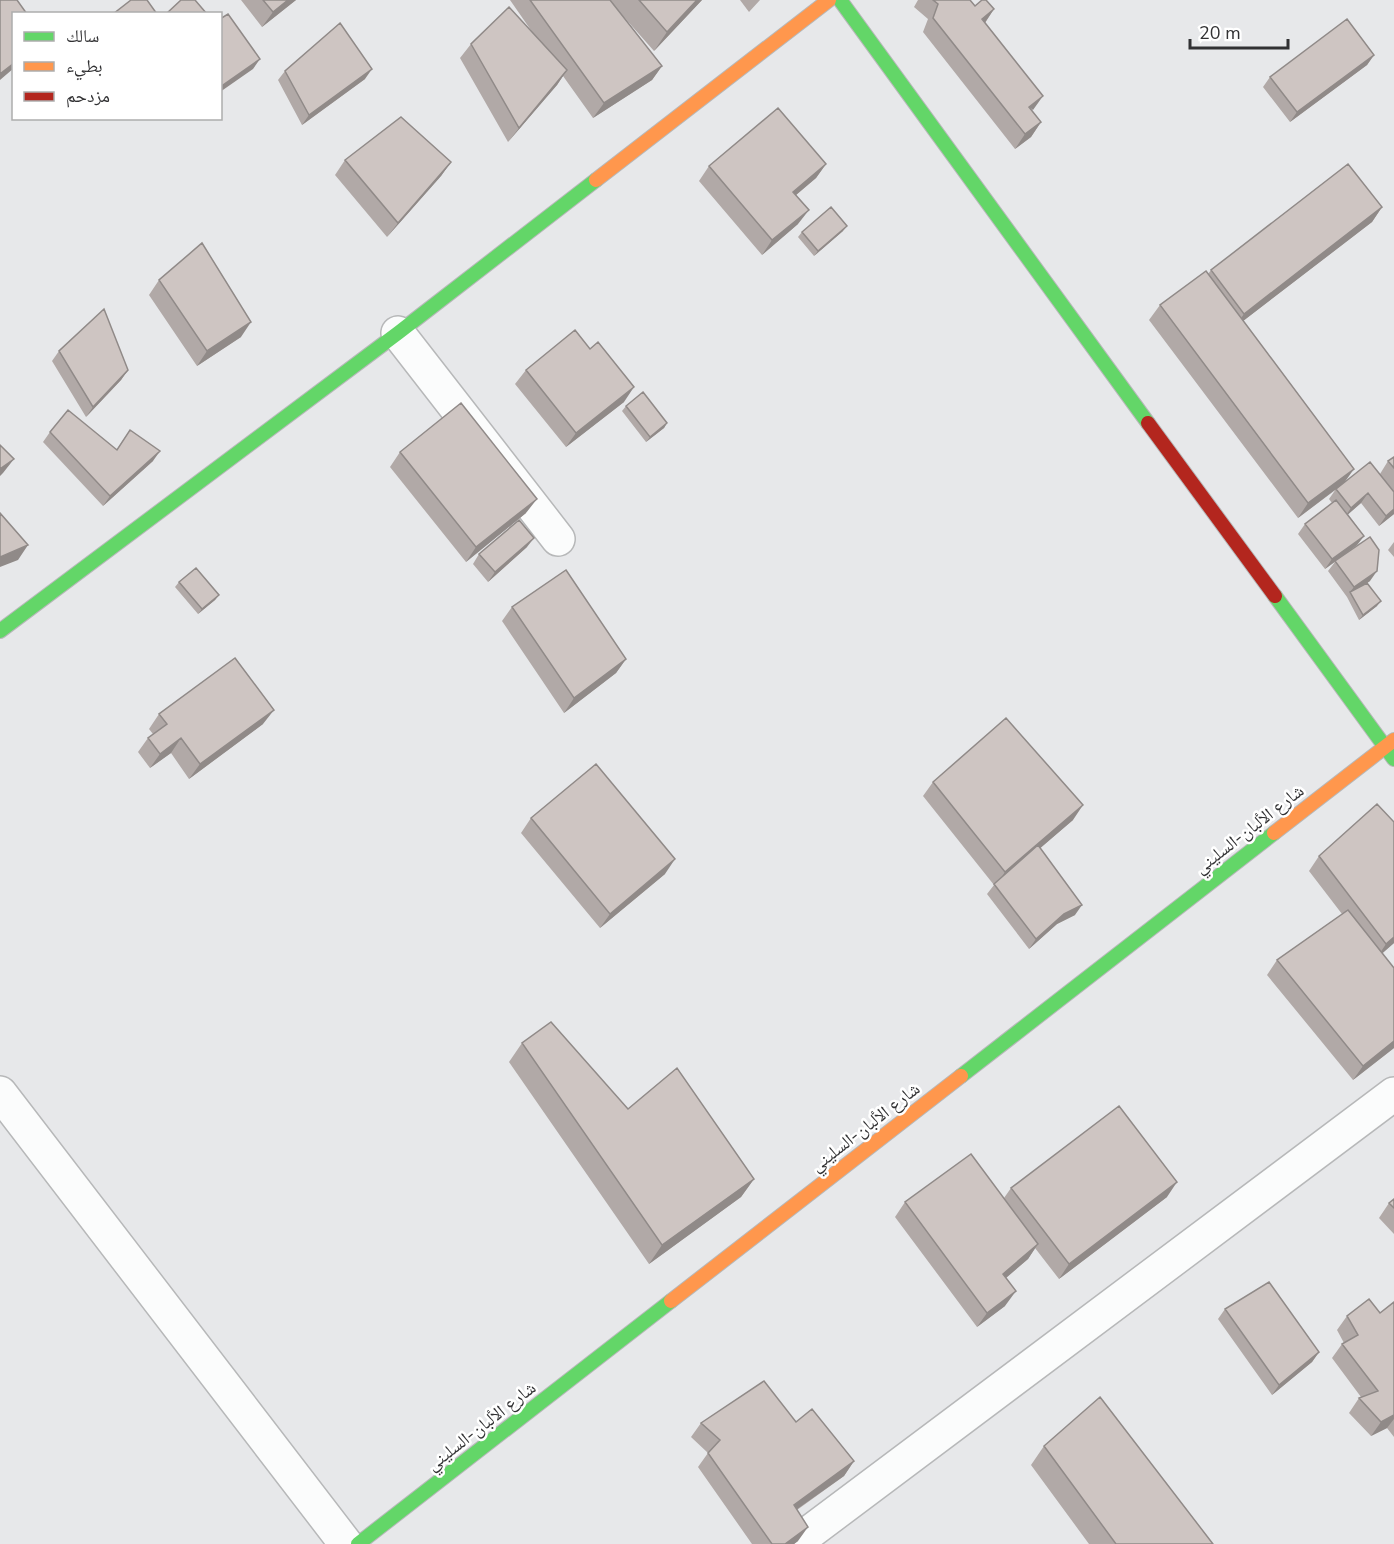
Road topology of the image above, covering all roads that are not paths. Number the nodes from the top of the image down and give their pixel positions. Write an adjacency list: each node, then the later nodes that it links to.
1 (829, 0): 3 (street)
2 (840, 0): 6 (street)
3 (398, 333): 4 (street); 5 (street)
4 (558, 539)
5 (0, 631)
6 (1389, 743): 7 (street); 11 (street, شارع الألبان-السليني)
7 (1394, 759)
8 (0, 1093): 10 (street)
9 (1394, 1094): 12 (street)
10 (346, 1544)
11 (358, 1544)
12 (794, 1544)

